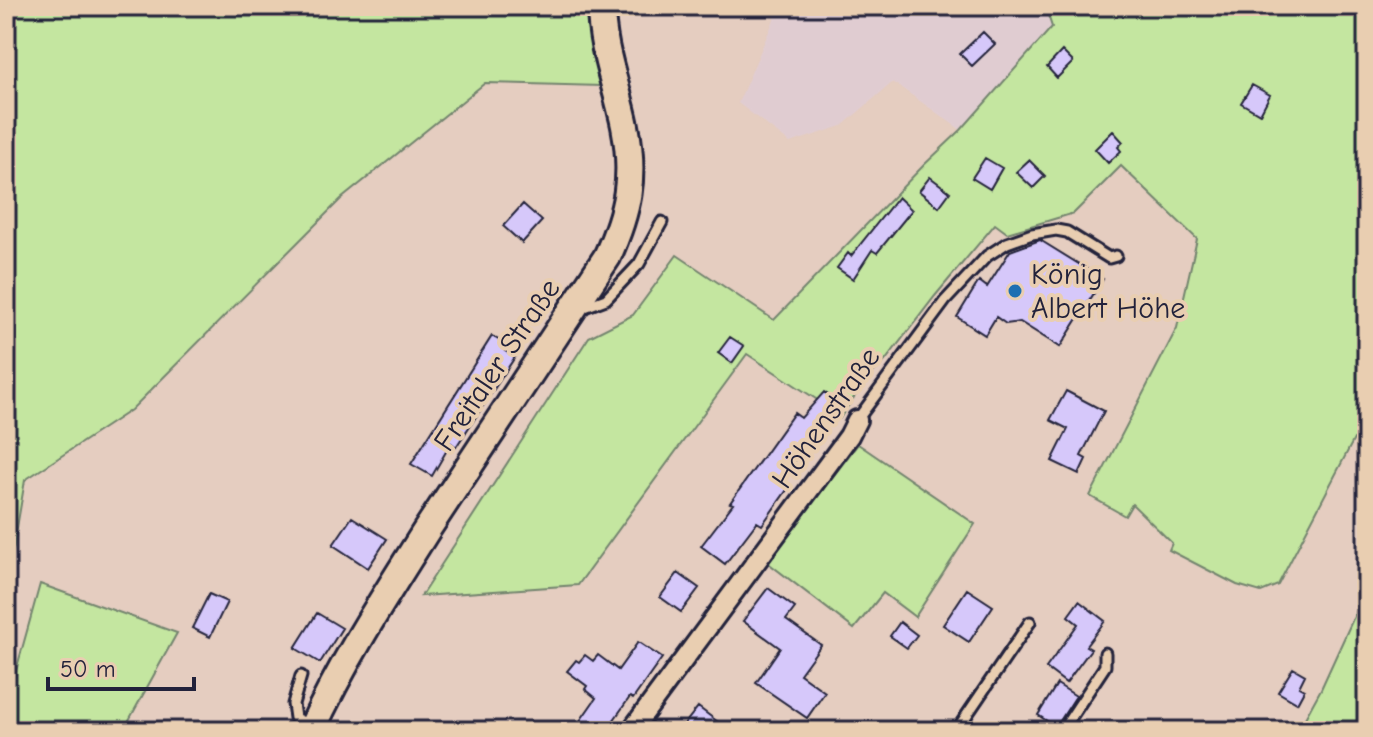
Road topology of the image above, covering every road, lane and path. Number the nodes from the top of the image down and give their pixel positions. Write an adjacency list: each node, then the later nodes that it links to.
1 (601, 6): 4 (main road, Freitaler Straße)
2 (662, 222): 4 (lane)
3 (1116, 256): 5 (lane, Höhenstraße)
4 (571, 312): 9 (main road, Freitaler Straße)
5 (857, 420): 10 (street, Höhenstraße)
6 (1030, 622): 11 (lane)
7 (1105, 653): 12 (lane)
8 (301, 676): 9 (lane)
9 (312, 729)
10 (631, 731)
11 (956, 731)
12 (1062, 731)

